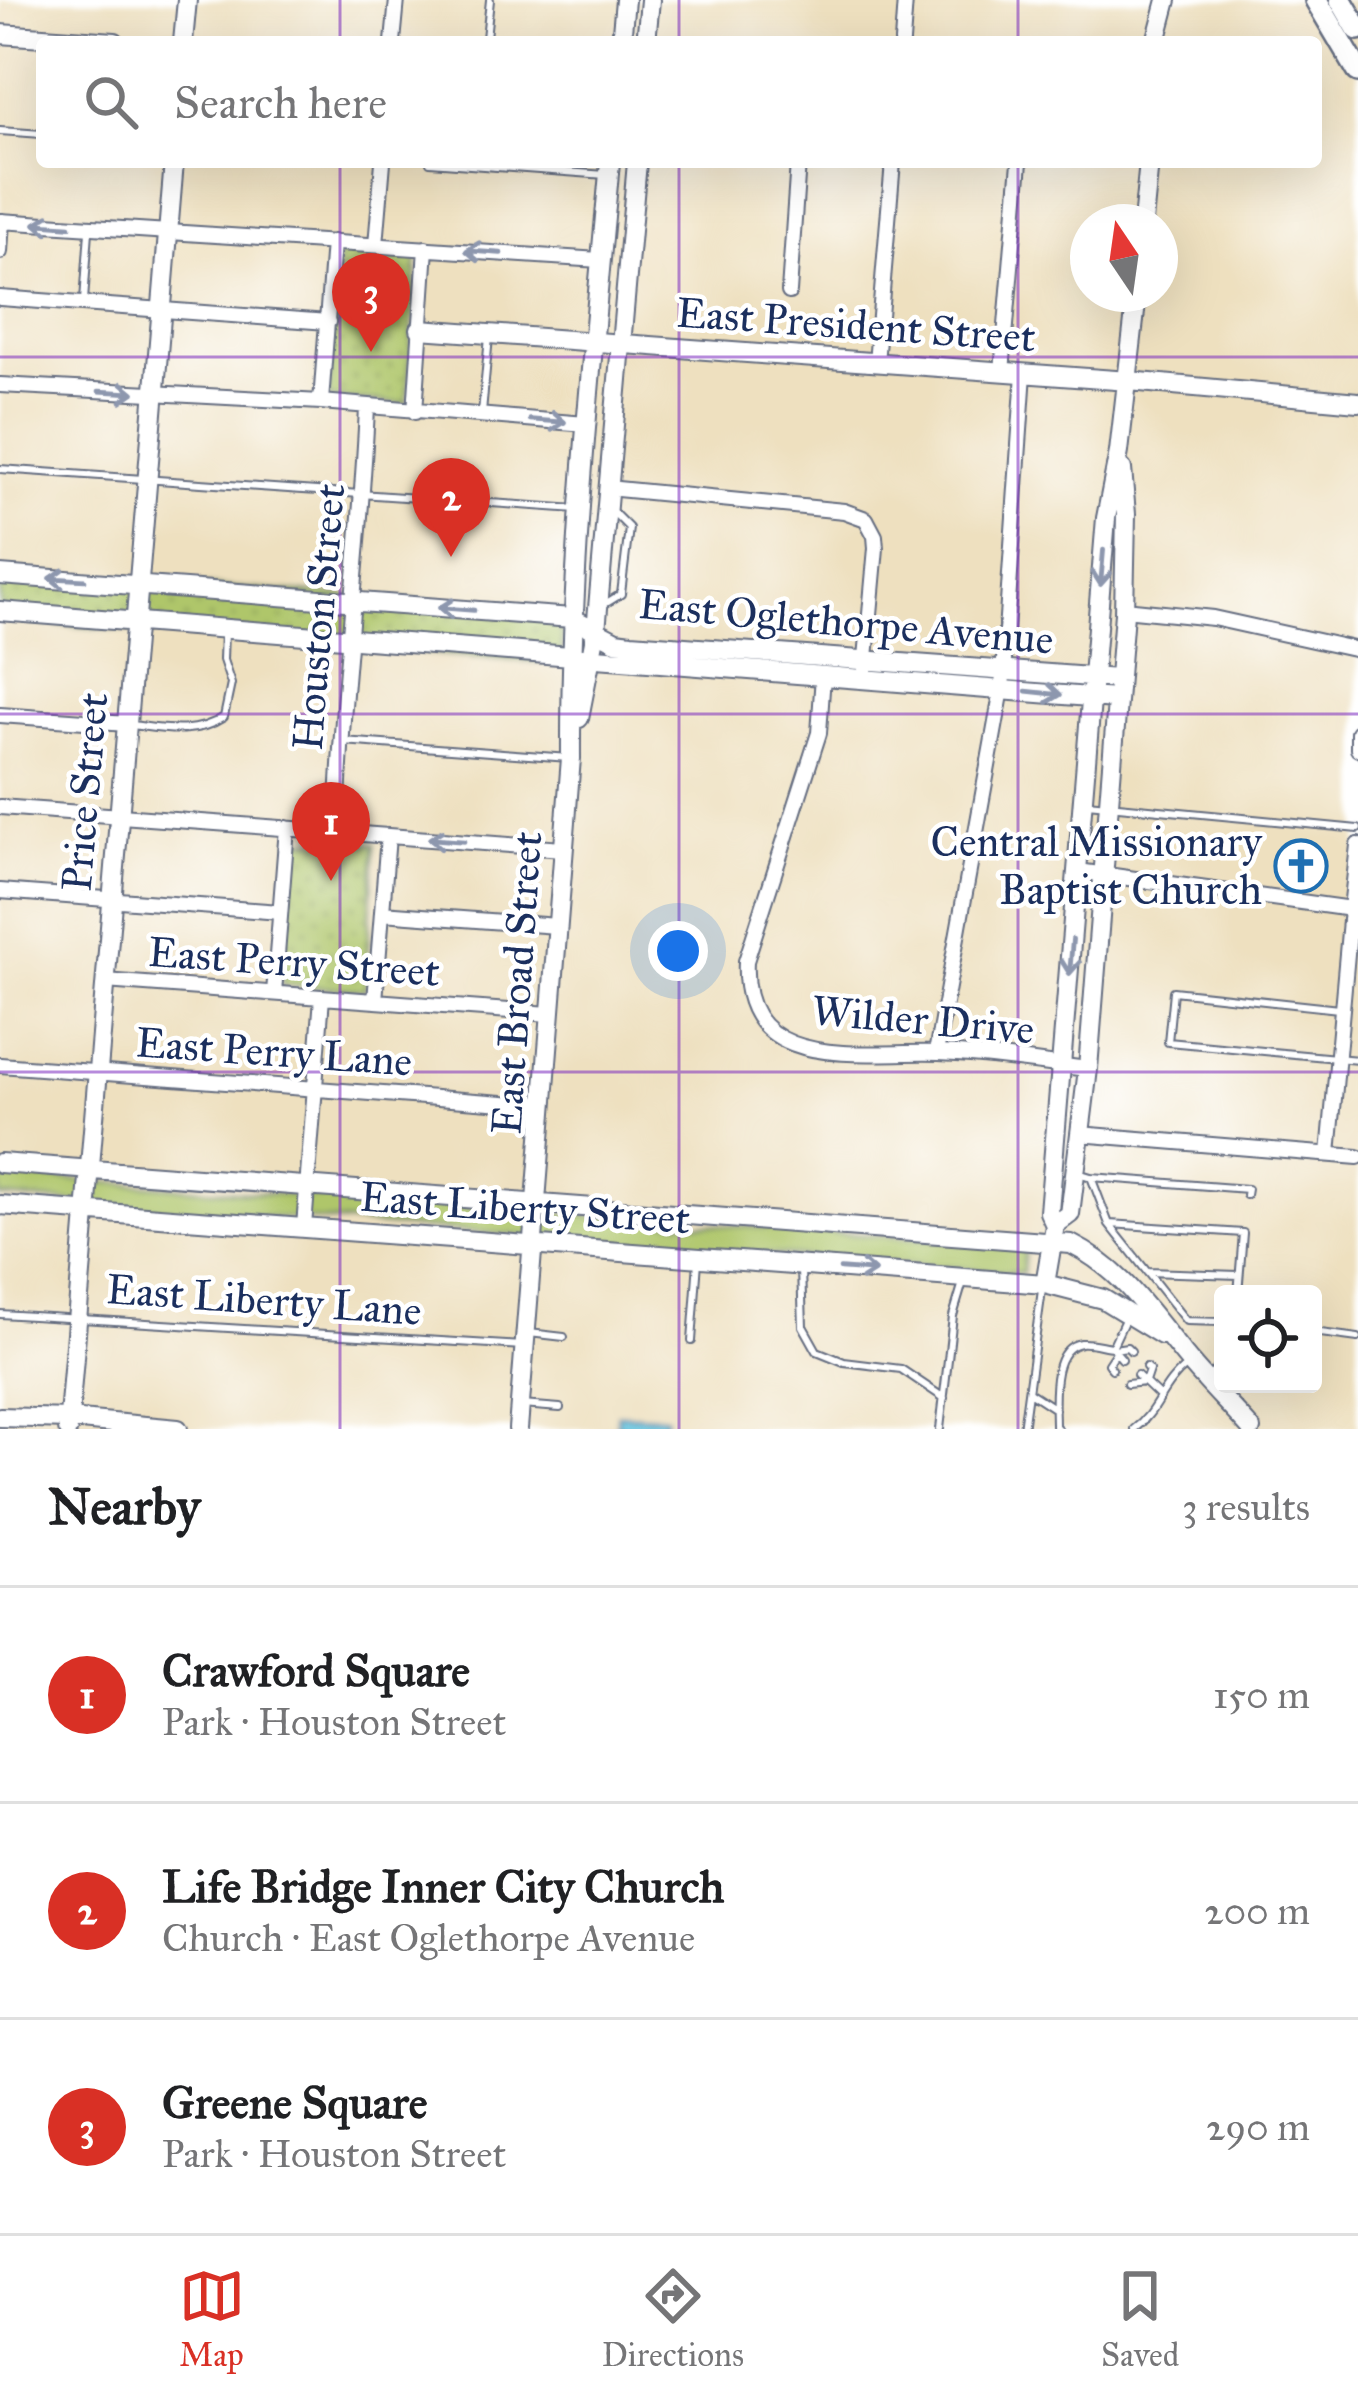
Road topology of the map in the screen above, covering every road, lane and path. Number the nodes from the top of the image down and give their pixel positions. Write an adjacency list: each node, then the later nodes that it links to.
1 (187, 0): 15 (main road)
2 (397, 0): 16 (street)
3 (490, 0): 17 (lane)
4 (626, 0): 18 (main road)
5 (650, 0): 19 (main road)
6 (904, 0): 20 (street)
7 (1167, 0): 21 (main road)
8 (1316, 0): 22 (main road)
9 (1341, 0): 12 (main road)
10 (1352, 0): 11 (main road)
11 (1358, 10)
12 (1358, 29)
13 (0, 34): 14 (main road)
14 (36, 36)
15 (184, 36)
16 (394, 36)
17 (486, 36)
18 (622, 36)
19 (647, 36)
20 (902, 36)
21 (1158, 36)
22 (1358, 71)
23 (0, 131): 24 (lane)
24 (36, 134)
25 (173, 168): 36 (main road, Price Street)
26 (382, 168): 38 (street)
27 (609, 168): 41 (main road, East Broad Street)
28 (636, 168): 51 (main road, East Broad Street)
29 (798, 168): 42 (street)
30 (892, 168): 52 (street)
31 (1019, 168): 53 (street)
32 (1148, 168): 33 (main road)
33 (1145, 204)
34 (1, 221): 35 (street, one-way to 34); 40 (street)
35 (89, 227): 36 (street); 44 (lane)
36 (168, 233): 37 (street); 45 (main road, Price Street)
37 (333, 242): 38 (street); 47 (street)
38 (376, 245): 39 (street)
39 (426, 248): 41 (street, one-way to 39); 48 (street)
40 (0, 253)
41 (600, 260): 50 (main road, East Broad Street)
42 (789, 292)
43 (0, 298): 44 (street)
44 (83, 303): 45 (street)
45 (162, 309): 47 (street); 57 (main road, Price Street)
46 (1135, 312): 55 (main road)
47 (328, 322): 58 (street)
48 (420, 329): 49 (main road, East President Street); 61 (street)
49 (489, 333): 50 (main road, East President Street); 62 (lane)
50 (593, 340): 51 (main road, East President Street); 63 (main road, East Broad Street)
51 (621, 343): 52 (main road, East President Street); 68 (main road, East Broad Street)
52 (876, 363): 53 (main road, East President Street)
53 (1002, 371): 54 (main road, East President Street)
54 (1024, 374): 55 (main road, East President Street); 85 (street)
55 (1129, 381): 59 (main road, East President Street); 64 (main road)
56 (0, 385): 57 (street, one-way to 57)
57 (155, 393): 58 (street); 66 (main road, Price Street)
58 (321, 402): 60 (street)
59 (1358, 402)
60 (367, 407): 61 (street); 67 (street, Houston Street)
61 (415, 412): 62 (street)
62 (482, 417): 63 (street, one-way to 63)
63 (586, 424): 69 (main road, East Broad Street)
64 (1120, 452): 73 (main road); 86 (main road, one-way to 86)
65 (0, 470): 66 (lane)
66 (148, 480): 67 (lane); 71 (main road, Price Street)
67 (363, 497): 69 (lane); 72 (street, Houston Street)
68 (607, 497): 78 (main road, East Broad Street); 83 (street)
69 (579, 509): 75 (main road, East Broad Street)
70 (0, 575): 71 (main road, East Oglethorpe Avenue, one-way to 70)
71 (140, 583): 72 (main road, East Oglethorpe Avenue); 76 (main road, Price Street)
72 (355, 601): 75 (main road, East Oglethorpe Avenue, one-way to 72); 79 (street, Houston Street)
73 (1124, 609): 80 (street); 87 (main road)
74 (0, 611): 76 (main road, East Oglethorpe Avenue)
75 (572, 618): 78 (main road, East Oglethorpe Avenue); 81 (main road, East Broad Street)
76 (137, 621): 77 (main road, East Oglethorpe Avenue); 89 (main road, Price Street)
77 (224, 628): 79 (main road, East Oglethorpe Avenue); 89 (lane)
78 (596, 631): 82 (main road, East Broad Street); 83 (main road, East Oglethorpe Avenue)
79 (352, 637): 81 (main road, East Oglethorpe Avenue); 91 (street, Houston Street)
80 (1358, 650)
81 (570, 655): 82 (main road, East Oglethorpe Avenue); 93 (main road, East Broad Street)
82 (592, 657): 84 (main road, East Oglethorpe Avenue); 93 (main road, East Broad Street)
83 (865, 669): 84 (main road, East Oglethorpe Avenue); 85 (main road, East Oglethorpe Avenue)
84 (823, 675): 118 (street, Wilder Drive)
85 (1002, 680): 86 (main road, East Oglethorpe Avenue); 118 (street)
86 (1091, 688): 87 (main road, East Oglethorpe Avenue); 94 (main road)
87 (1116, 689): 95 (main road)
88 (0, 715): 89 (street)
89 (127, 724): 97 (main road, Price Street)
90 (1358, 732): 92 (street)
91 (340, 741): 93 (lane); 100 (street, Houston Street)
92 (1358, 749)
93 (571, 758): 103 (main road, East Broad Street)
94 (1083, 802): 95 (lane); 104 (main road)
95 (1108, 805): 99 (lane); 105 (main road)
96 (0, 807): 97 (street)
97 (118, 815): 98 (street); 107 (main road, Price Street)
98 (287, 828): 100 (street); 109 (street)
99 (1358, 829)
100 (337, 832): 101 (street)
101 (388, 836): 103 (street, one-way to 101); 110 (street)
102 (1358, 844): 108 (street)
103 (563, 849): 111 (main road, East Broad Street)
104 (1078, 871): 105 (street); 122 (main road, one-way to 122)
105 (1102, 875): 108 (street); 123 (main road)
106 (0, 891): 107 (street)
107 (112, 899): 109 (street); 112 (main road, Price Street)
108 (1355, 909): 116 (street)
109 (280, 911): 113 (street)
110 (382, 913): 111 (street); 115 (street)
111 (557, 926): 117 (main road, East Broad Street)
112 (105, 981): 113 (street, East Perry Street); 124 (main road, Price Street)
113 (274, 993): 114 (street, East Perry Street)
114 (322, 997): 115 (street, East Perry Street); 125 (street)
115 (375, 1001): 117 (street, East Perry Street)
116 (1343, 1010): 119 (street); 119 (lane)
117 (550, 1014): 126 (main road, East Broad Street)
118 (936, 1053): 122 (street, Wilder Drive)
119 (1339, 1059): 120 (lane); 128 (street)
120 (1358, 1060)
121 (0, 1065): 124 (street, East Perry Lane)
122 (1062, 1066): 123 (street, Wilder Drive); 140 (main road)
123 (1088, 1069): 127 (main road)
124 (97, 1072): 125 (street, East Perry Lane); 131 (main road, Price Street)
125 (315, 1089): 126 (street, East Perry Lane); 133 (street)
126 (543, 1106): 135 (main road, East Broad Street)
127 (1079, 1134): 128 (street); 132 (main road)
128 (1329, 1154): 129 (street)
129 (1358, 1157)
130 (0, 1163): 131 (main road, East Liberty Street)
131 (89, 1169): 133 (main road, East Liberty Street); 137 (main road, Price Street)
132 (1082, 1174): 134 (lane); 138 (lane); 140 (main road)
133 (308, 1184): 135 (main road, East Liberty Street); 139 (street)
134 (1246, 1195)
135 (536, 1204): 140 (main road, East Liberty Street); 141 (main road, East Broad Street)
136 (0, 1205): 137 (main road, East Liberty Street)
137 (86, 1211): 139 (main road, East Liberty Street); 151 (main road, Price Street)
138 (1109, 1223): 144 (lane); 145 (lane)
139 (304, 1228): 141 (main road, East Liberty Street)
140 (1050, 1235): 147 (main road); 160 (main road)
141 (532, 1245): 142 (main road, East Liberty Street); 156 (main road, East Broad Street)
142 (698, 1257): 143 (main road, East Liberty Street); 157 (lane)
143 (801, 1265): 146 (main road, East Liberty Street, one-way to 146); 170 (lane)
144 (1146, 1272): 145 (lane); 152 (lane)
145 (1239, 1275): 148 (lane)
146 (964, 1278): 147 (main road, East Liberty Street); 170 (lane)
147 (1045, 1284): 149 (main road, East Liberty Street); 168 (lane)
148 (1238, 1285)
149 (1129, 1312): 159 (lane); 160 (main road, East Liberty Street)
150 (0, 1314): 151 (lane, East Liberty Lane)
151 (77, 1318): 156 (lane, East Liberty Lane); 175 (main road, Price Street)
152 (1214, 1322)
153 (1322, 1333): 155 (lane)
154 (564, 1337): 156 (lane, East Liberty Lane)
155 (1358, 1337)
156 (525, 1339): 171 (main road, East Broad Street)
157 (692, 1341)
158 (1132, 1351): 159 (lane)
159 (1117, 1352): 162 (lane); 173 (lane)
160 (1185, 1356): 165 (main road); 169 (lane)
161 (1146, 1366): 166 (lane)
162 (1112, 1369)
163 (1214, 1372): 165 (lane)
164 (1137, 1375): 166 (lane)
165 (1207, 1379): 176 (main road)
166 (1145, 1382): 167 (lane); 169 (lane)
167 (1127, 1384)
168 (1028, 1392): 173 (lane); 180 (lane)
169 (1158, 1395): 182 (lane)
170 (944, 1398): 179 (lane)
171 (520, 1405): 172 (lane); 178 (main road, East Broad Street)
172 (560, 1408)
173 (1055, 1409): 181 (lane)
174 (0, 1417): 175 (main road)
175 (69, 1424): 177 (main road)
176 (1246, 1427)
177 (178, 1429)
178 (518, 1429)
179 (940, 1429)
180 (1023, 1429)
181 (1058, 1429)
182 (1134, 1429)

